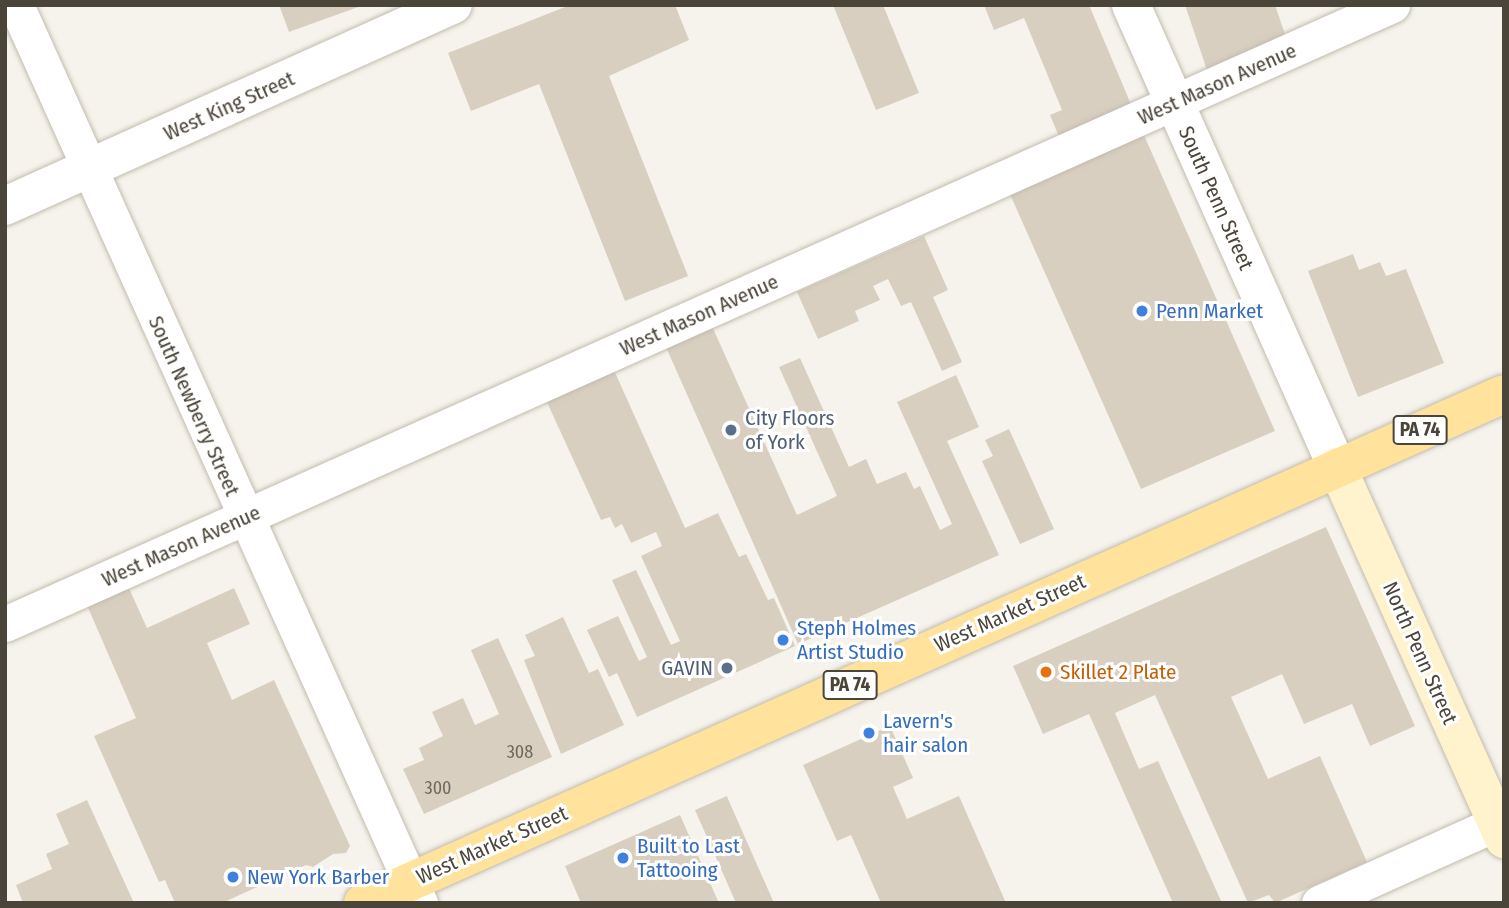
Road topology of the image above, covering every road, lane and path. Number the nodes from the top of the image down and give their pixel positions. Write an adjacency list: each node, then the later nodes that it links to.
1 (16, 5): 6 (street, South Newberry Street)
2 (453, 5): 6 (street, West King Street)
3 (1131, 5): 5 (street, South Penn Street)
4 (1392, 5): 5 (street, West Mason Avenue)
5 (1174, 103): 9 (street, South Penn Street); 10 (street, West Mason Avenue)
6 (90, 169): 7 (street, West King Street); 10 (street, South Newberry Street)
7 (5, 206)
8 (1504, 394): 9 (main road, West Market Street / PA 74)
9 (1337, 467): 12 (main road, North Penn Street); 13 (main road, West Market Street / PA 74)
10 (244, 519): 11 (street, West Mason Avenue); 13 (street, South Newberry Street)
11 (5, 624)
12 (1501, 828): 15 (street)
13 (415, 892): 14 (main road, West Market Street / PA 74)
14 (363, 903)
15 (1319, 903)

